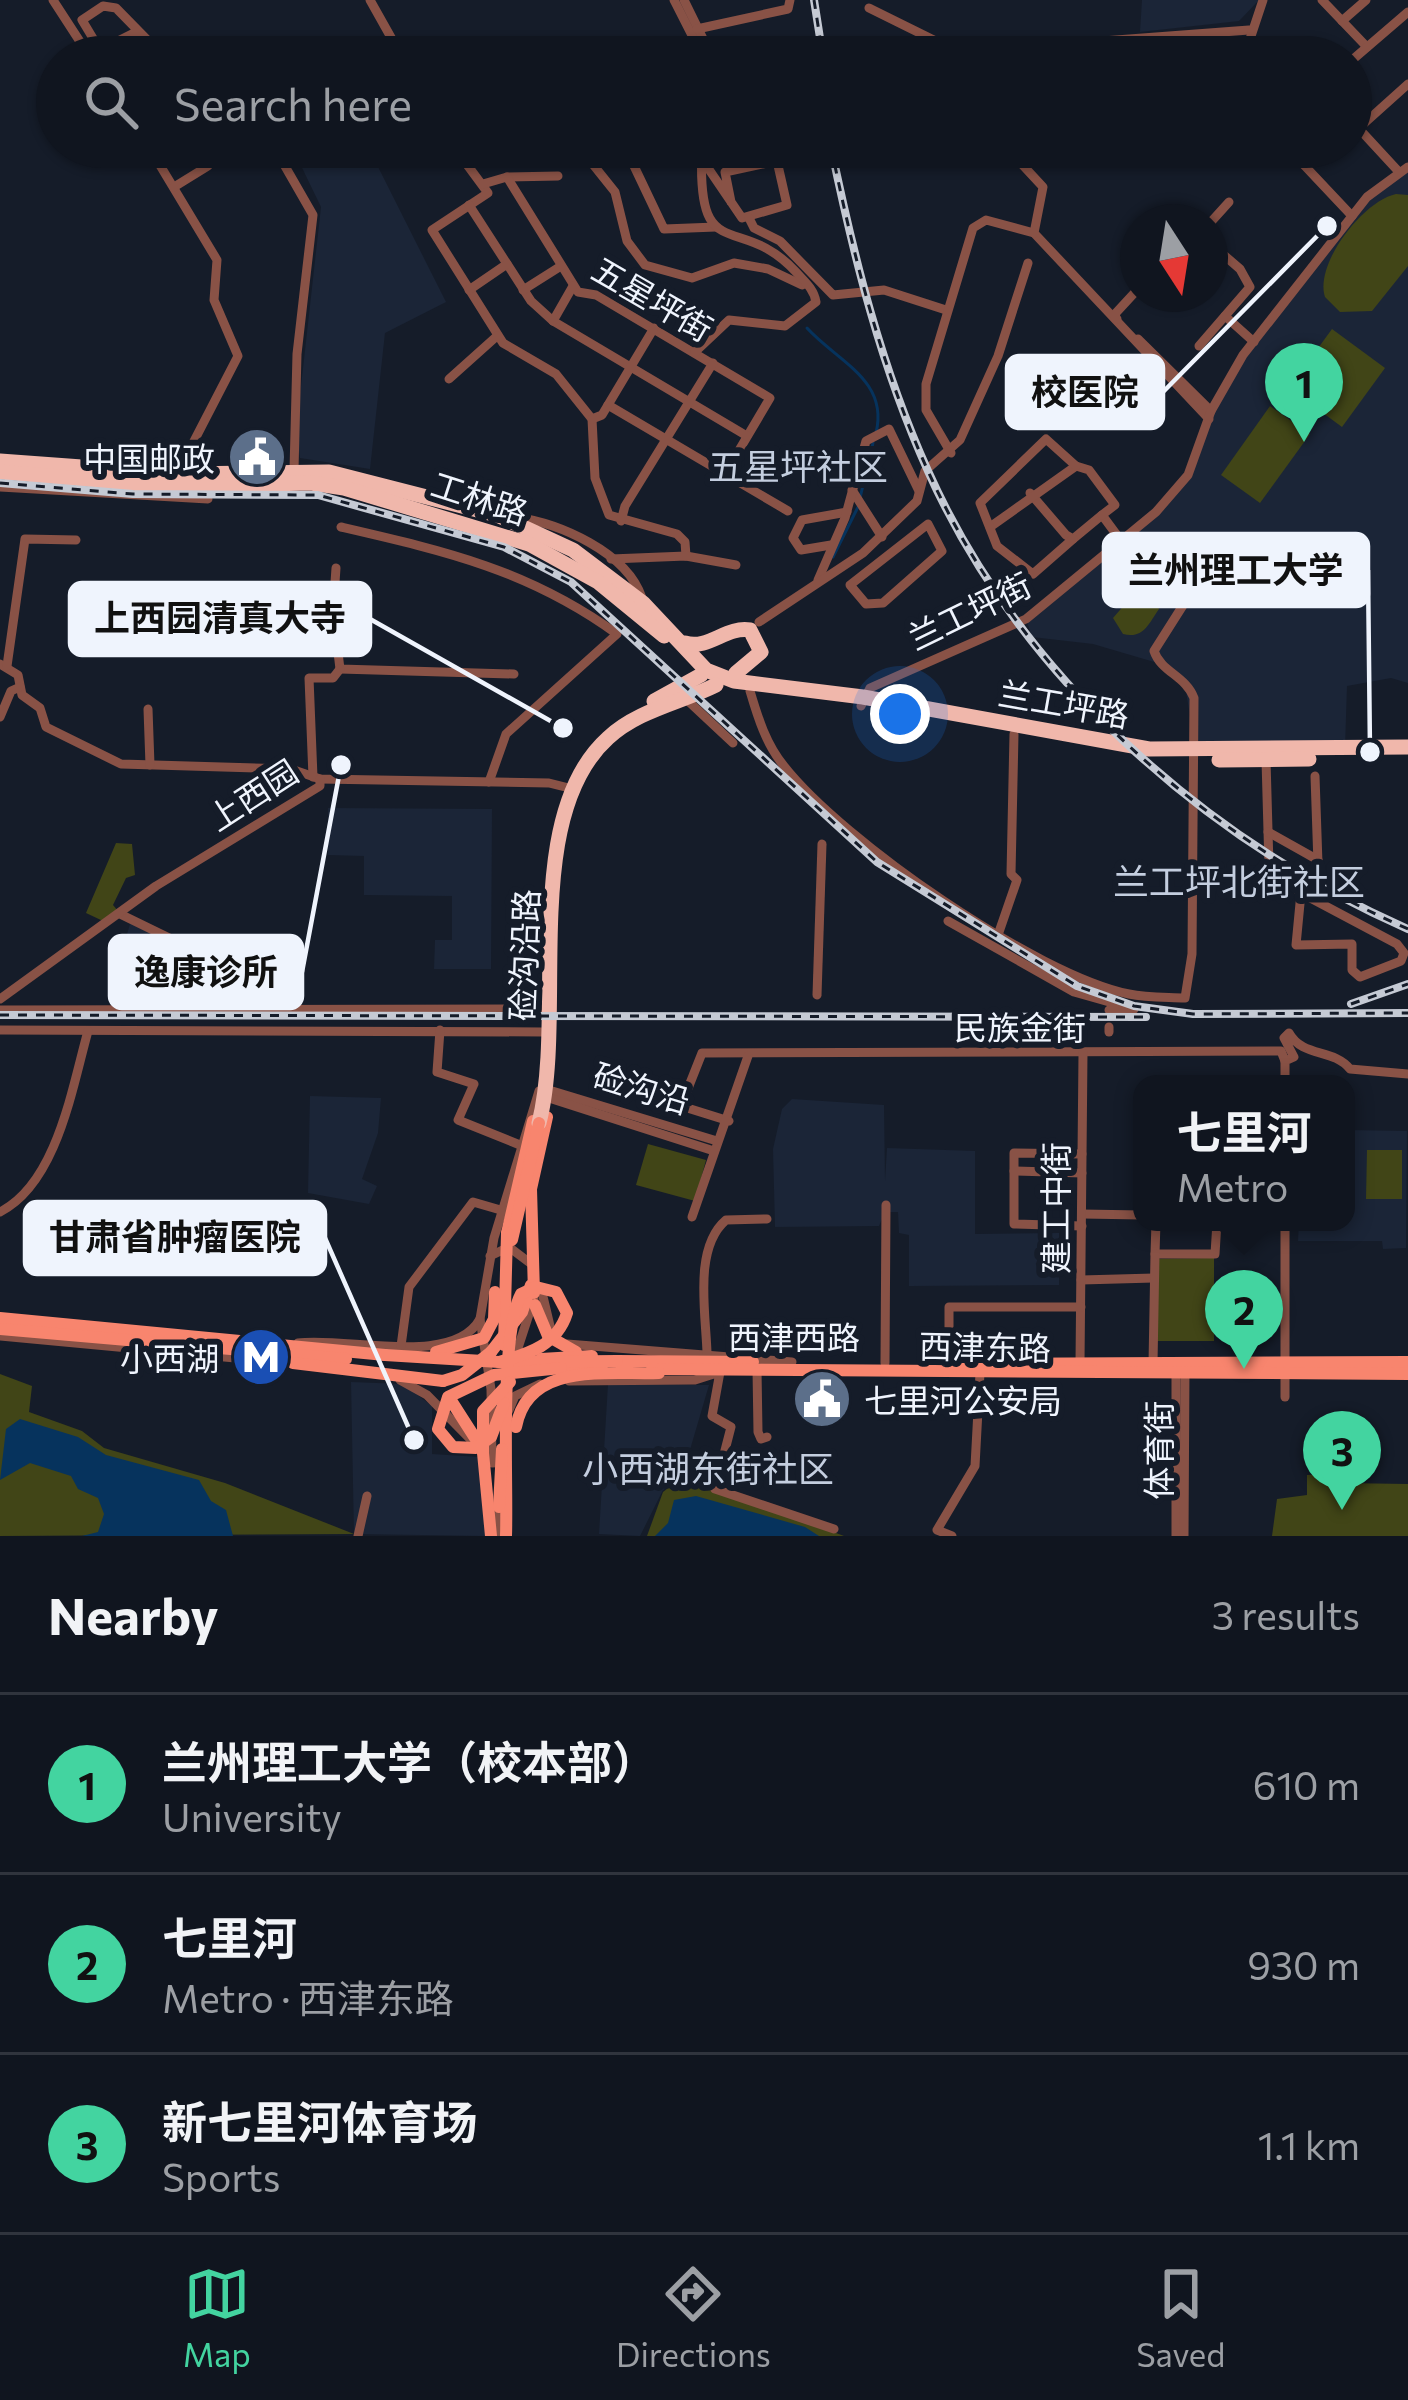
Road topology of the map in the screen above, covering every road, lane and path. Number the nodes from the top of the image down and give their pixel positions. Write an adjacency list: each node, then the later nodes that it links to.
1 (52, 0): 15 (street)
2 (370, 0): 19 (street)
3 (674, 0): 20 (street)
4 (684, 0): 12 (street)
5 (790, 0): 12 (street)
6 (1264, 0): 13 (street)
7 (1322, 0): 11 (street)
8 (1366, 0): 11 (street)
9 (869, 8): 22 (street)
10 (1408, 12): 26 (street)
11 (1342, 21): 25 (street)
12 (697, 29): 21 (street)
13 (1249, 30): 23 (street); 24 (street)
14 (138, 31): 16 (street); 17 (street); 18 (street)
15 (76, 36)
16 (92, 36)
17 (128, 36)
18 (143, 36)
19 (390, 36)
20 (692, 36)
21 (701, 36)
22 (926, 36)
23 (1200, 36)
24 (1248, 36)
25 (1356, 36)
26 (1372, 43)
27 (1407, 85): 28 (street)
28 (1372, 111)
29 (1372, 140): 42 (street)
30 (162, 168): 46 (street)
31 (205, 168): 46 (street)
32 (286, 168): 82 (street)
33 (470, 168): 45 (street)
34 (596, 168): 60 (street)
35 (635, 168): 51 (street)
36 (704, 168): 51 (street)
37 (708, 168): 47 (street)
38 (744, 168): 47 (street)
39 (779, 168): 50 (street)
40 (1025, 168): 52 (street)
41 (1307, 168): 49 (street)
42 (1403, 169): 49 (street, 兰工坪街)
43 (558, 176): 44 (street)
44 (507, 177): 45 (street); 56 (street, 五星坪街)
45 (483, 184): 48 (street)
46 (174, 187): 85 (street)
47 (731, 202): 50 (street)
48 (469, 205): 55 (street); 58 (street)
49 (1352, 216): 67 (street, 兰工坪街)
50 (749, 218): 62 (street)
51 (716, 227): 60 (street)
52 (1034, 233): 62 (street); 75 (street)
53 (1228, 259): 63 (street)
54 (1028, 263): 79 (street)
55 (507, 264): 58 (street); 59 (street)
56 (561, 266): 57 (street, 五星坪街); 59 (street)
57 (573, 286): 64 (street); 65 (street, 五星坪街)
58 (469, 290): 66 (street)
59 (524, 290): 64 (street)
60 (816, 297): 69 (street)
61 (1120, 308): 75 (street)
62 (946, 310): 79 (street)
63 (1225, 316): 67 (street); 68 (street)
64 (553, 321): 71 (street)
65 (654, 328): 69 (street, 五星坪街); 71 (street)
66 (497, 336): 72 (street); 76 (street)
67 (1254, 342): 75 (street, 兰工坪街)
68 (1199, 346)
69 (695, 352): 70 (street, 五星坪街)
70 (713, 363): 73 (street, 五星坪街); 77 (street, 五星坪街)
71 (631, 368): 73 (street); 74 (street)
72 (449, 379)
73 (690, 402): 77 (street); 78 (street, 五星坪街)
74 (608, 405): 76 (street); 78 (street)
75 (1210, 415): 102 (street, 兰工坪街)
76 (592, 419): 95 (street)
77 (747, 436): 84 (street, 五星坪街)
78 (667, 440): 84 (street); 95 (street, 五星坪街)
79 (951, 453): 87 (street)
80 (0, 458): 85 (highway, 工林路)
81 (1076, 466): 88 (street); 94 (street); 97 (street)
82 (294, 470): 85 (highway, 工林路); 93 (highway, 工林路)
83 (0, 472): 85 (highway, 工林路)
84 (725, 474): 91 (street)
85 (178, 480): 118 (highway, 工林路)
86 (0, 487): 90 (street)
87 (920, 490): 89 (street); 98 (street)
88 (1030, 493): 97 (street); 100 (street)
89 (858, 496): 92 (street); 99 (street)
90 (208, 499)
91 (788, 511)
92 (847, 512): 104 (street); 104 (street)
93 (497, 515): 106 (street); 111 (highway, 工林路)
94 (1102, 515): 100 (street); 102 (street)
95 (621, 521): 105 (street)
96 (341, 527): 132 (street)
97 (990, 527): 100 (street)
98 (892, 528): 99 (street); 103 (street)
99 (882, 537): 109 (street)
100 (1073, 539)
101 (76, 540): 114 (street)
102 (1122, 542): 120 (street, 兰工坪街)
103 (907, 543): 103 (street)
104 (831, 545): 109 (street)
105 (686, 556): 106 (street); 107 (street)
106 (610, 559): 111 (street)
107 (736, 565)
108 (336, 568): 115 (street)
109 (818, 580): 112 (street)
110 (1194, 588): 126 (street)
111 (644, 603): 113 (highway, 工林路)
112 (752, 628): 113 (highway); 118 (highway)
113 (685, 643): 118 (highway, 工林路)
114 (3, 665): 117 (street)
115 (340, 669): 116 (street); 131 (street)
116 (514, 674)
117 (20, 687): 122 (street); 129 (street)
118 (698, 687): 119 (highway, 兰工坪路); 120 (highway, 兰工坪路); 124 (street); 133 (highway); 133 (highway)
119 (750, 691): 120 (highway, 兰工坪路); 140 (street)
120 (862, 702): 123 (highway, 兰工坪路); 126 (highway, 兰工坪路)
121 (148, 709): 129 (street)
122 (0, 717)
123 (1014, 734): 126 (highway, 兰工坪路); 140 (street)
124 (733, 743)
125 (1408, 746): 126 (highway, 兰工坪路)
126 (1196, 755): 128 (highway, 兰工坪路); 140 (street)
127 (1408, 756): 128 (highway, 兰工坪路)
128 (1266, 760): 134 (street)
129 (151, 765): 131 (street)
130 (1315, 776): 134 (street)
131 (317, 778): 132 (street, 上西园); 137 (street, 上西园)
132 (490, 782): 133 (street, 上西园)
133 (568, 788): 145 (highway, 硷沟沿路); 157 (highway, 硷沟沿路)
134 (1268, 832): 136 (street)
135 (822, 844): 142 (street)
136 (1301, 893): 139 (street); 141 (street)
137 (119, 914): 143 (street); 144 (street, 上西园)
138 (948, 921): 147 (street)
139 (1354, 921): 141 (street); 141 (street)
140 (999, 932)
141 (1352, 944)
142 (817, 995)
143 (183, 996)
144 (0, 998)
145 (544, 1009): 146 (street); 151 (highway, 硷沟沿路)
146 (0, 1010)
147 (1109, 1010)
148 (0, 1030): 150 (street)
149 (440, 1030): 150 (street); 151 (street); 160 (street)
150 (88, 1031): 168 (street)
151 (544, 1032): 157 (highway, 硷沟沿路)
152 (1083, 1053): 153 (street, 民族金街); 154 (street, 民族金街); 162 (street, 建工中街)
153 (748, 1056): 158 (street); 158 (street, 民族金街)
154 (1285, 1061): 155 (street); 156 (street)
155 (1408, 1074)
156 (1285, 1075)
157 (546, 1090): 159 (highway, 硷沟沿路); 160 (street); 161 (street, 硷沟沿); 165 (main road)
158 (729, 1121): 161 (street)
159 (536, 1122): 176 (main road, bridge); 186 (main road, bridge)
160 (520, 1145): 167 (street)
161 (716, 1146): 170 (street)
162 (1082, 1154): 163 (street); 164 (street, 建工中街)
163 (1014, 1171): 164 (street); 172 (street)
164 (1082, 1173): 172 (street, 建工中街)
165 (531, 1189): 181 (main road); 181 (street)
166 (886, 1205): 199 (street)
167 (504, 1211): 178 (street); 189 (street)
168 (0, 1212)
169 (1133, 1216): 172 (street)
170 (692, 1217)
171 (767, 1219): 191 (street)
172 (1082, 1220): 180 (street, 建工中街)
173 (1156, 1231): 177 (street)
174 (1217, 1231): 177 (street)
175 (1285, 1231): 209 (street)
176 (507, 1233): 189 (main road, bridge); 215 (main road, bridge)
177 (1155, 1254): 179 (street)
178 (490, 1256): 181 (street); 184 (street)
179 (1154, 1278): 180 (street); 202 (street)
180 (1081, 1280): 182 (street, 建工中街)
181 (532, 1289): 192 (main road); 193 (street); 212 (main road, bridge); 215 (street)
182 (1081, 1307): 200 (street); 201 (street, 建工中街)
183 (0, 1318): 187 (main road)
184 (481, 1319): 189 (street); 218 (street)
185 (0, 1332): 190 (main road); 195 (street)
186 (511, 1337): 197 (main road, bridge); 223 (main road, bridge)
187 (284, 1345): 188 (main road); 189 (street)
188 (338, 1350): 189 (main road); 194 (main road)
189 (404, 1350)
190 (246, 1352): 194 (main road); 195 (main road)
191 (706, 1353): 193 (street); 198 (street)
192 (589, 1356): 193 (street); 203 (main road); 218 (main road, bridge)
193 (612, 1356): 197 (main road, 西津西路, bridge); 203 (main road, 西津西路)
194 (384, 1359): 197 (main road, 西津西路, bridge); 204 (main road, bridge)
195 (268, 1361): 205 (main road)
196 (1408, 1362): 209 (main road, 西津东路)
197 (499, 1363)
198 (791, 1363): 199 (main road, 西津西路); 203 (main road, 西津西路)
199 (886, 1364): 200 (main road, 西津西路)
200 (950, 1364): 201 (main road, 西津西路)
201 (1080, 1364): 202 (main road, 西津西路)
202 (1153, 1364): 206 (main road, 西津西路)
203 (725, 1367): 207 (main road, 西津东路); 208 (main road); 213 (street); 221 (street)
204 (561, 1368): 208 (main road, bridge); 215 (main road, bridge)
205 (360, 1369): 212 (main road); 218 (street)
206 (1182, 1369): 209 (main road, 西津东路); 210 (main road, 西津东路); 225 (street, 体育街)
207 (757, 1370): 210 (main road, 西津东路); 217 (street)
208 (659, 1371): 223 (main road, bridge)
209 (1285, 1371): 211 (main road, 西津东路); 214 (street)
210 (980, 1373): 224 (street)
211 (1408, 1374)
212 (409, 1376): 218 (main road, bridge)
213 (576, 1381): 215 (street); 216 (street)
214 (1285, 1397)
215 (506, 1407): 216 (street); 223 (main road, bridge)
216 (507, 1436): 218 (street); 219 (street)
217 (767, 1437)
218 (485, 1451): 219 (street); 223 (main road)
219 (507, 1462): 223 (street)
220 (367, 1496): 222 (street)
221 (834, 1529)
222 (358, 1536)
223 (502, 1536)
224 (952, 1536)
225 (1180, 1536)

